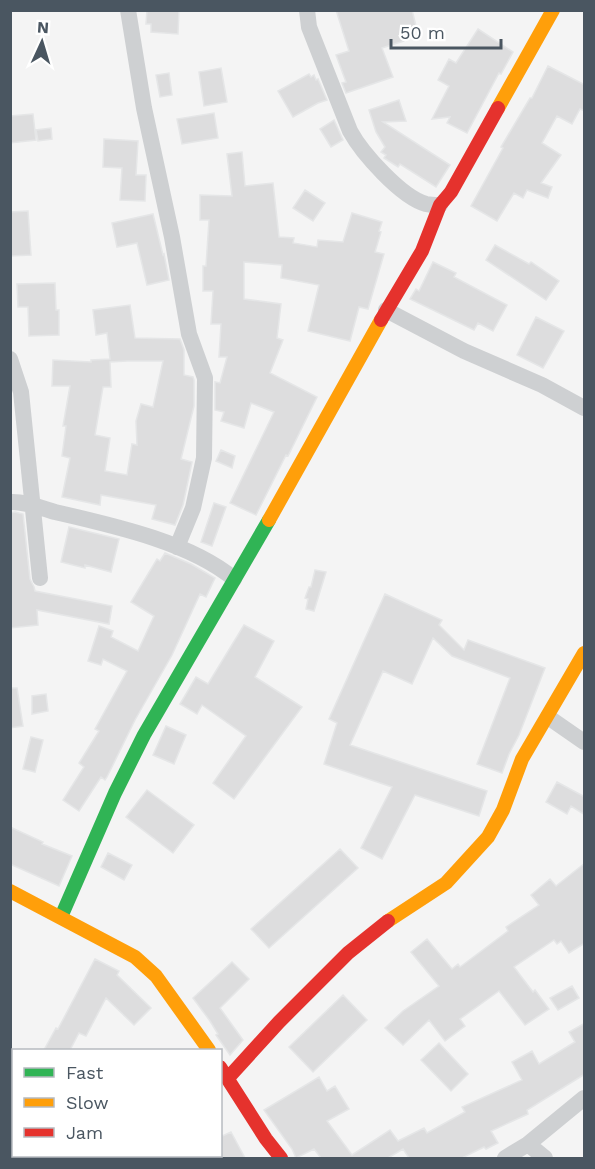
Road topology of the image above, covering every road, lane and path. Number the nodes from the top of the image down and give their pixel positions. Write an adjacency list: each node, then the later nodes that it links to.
1 (128, 10): 11 (street)
2 (307, 10): 4 (street)
3 (553, 10): 4 (street)
4 (433, 205): 5 (street)
5 (431, 231): 6 (street)
6 (386, 310): 8 (street); 13 (street)
7 (10, 359): 10 (street)
8 (585, 408)
9 (10, 501): 10 (street)
10 (34, 507): 11 (street); 12 (street)
11 (177, 547): 13 (street)
12 (40, 578)
13 (234, 579): 18 (street)
14 (585, 653): 15 (street)
15 (548, 717): 16 (street); 20 (street)
16 (585, 742)
17 (10, 891): 18 (street)
18 (61, 917): 19 (street)
19 (208, 1049)
20 (224, 1073): 23 (street)
21 (585, 1098): 22 (street)
22 (528, 1144): 24 (street); 25 (street)
23 (281, 1158)
24 (506, 1158)
25 (545, 1158)

